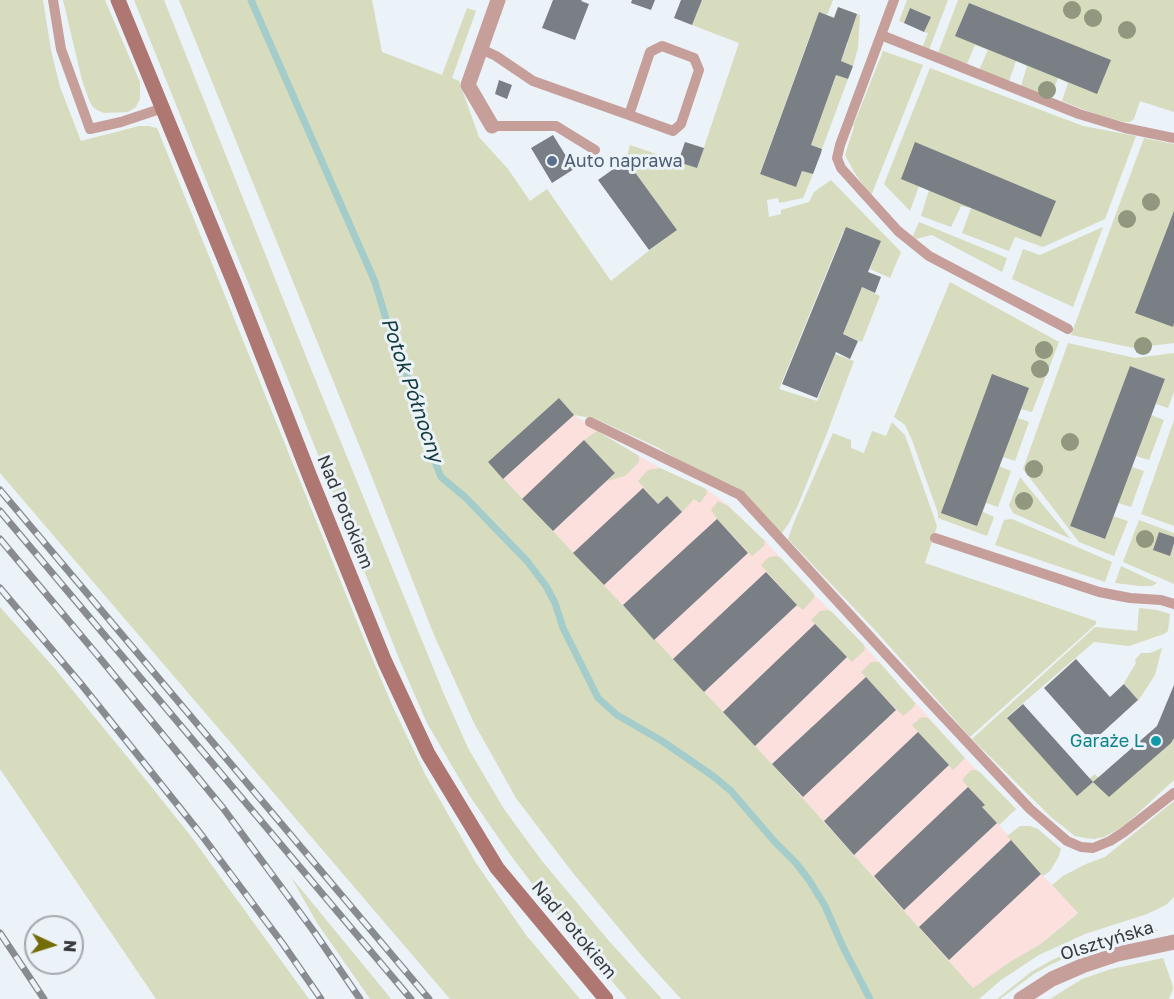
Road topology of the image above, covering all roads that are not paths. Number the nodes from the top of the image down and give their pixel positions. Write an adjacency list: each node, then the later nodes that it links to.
1 (52, 0): 7 (lane)
2 (118, 0): 7 (main road, Nad Potokiem)
3 (498, 0): 6 (street)
4 (894, 0): 5 (lane)
5 (881, 35): 10 (lane); 12 (lane)
6 (481, 49): 8 (lane); 9 (street)
7 (163, 108): 18 (main road, Nad Potokiem)
8 (629, 115): 8 (lane)
9 (492, 126): 11 (lane)
10 (1174, 138)
11 (595, 150)
12 (1068, 329)
13 (590, 422): 16 (lane)
14 (935, 538): 15 (lane)
15 (1174, 604)
16 (1174, 793)
17 (1174, 942): 19 (street, Olsztyńska)
18 (606, 999)
19 (1021, 999)

